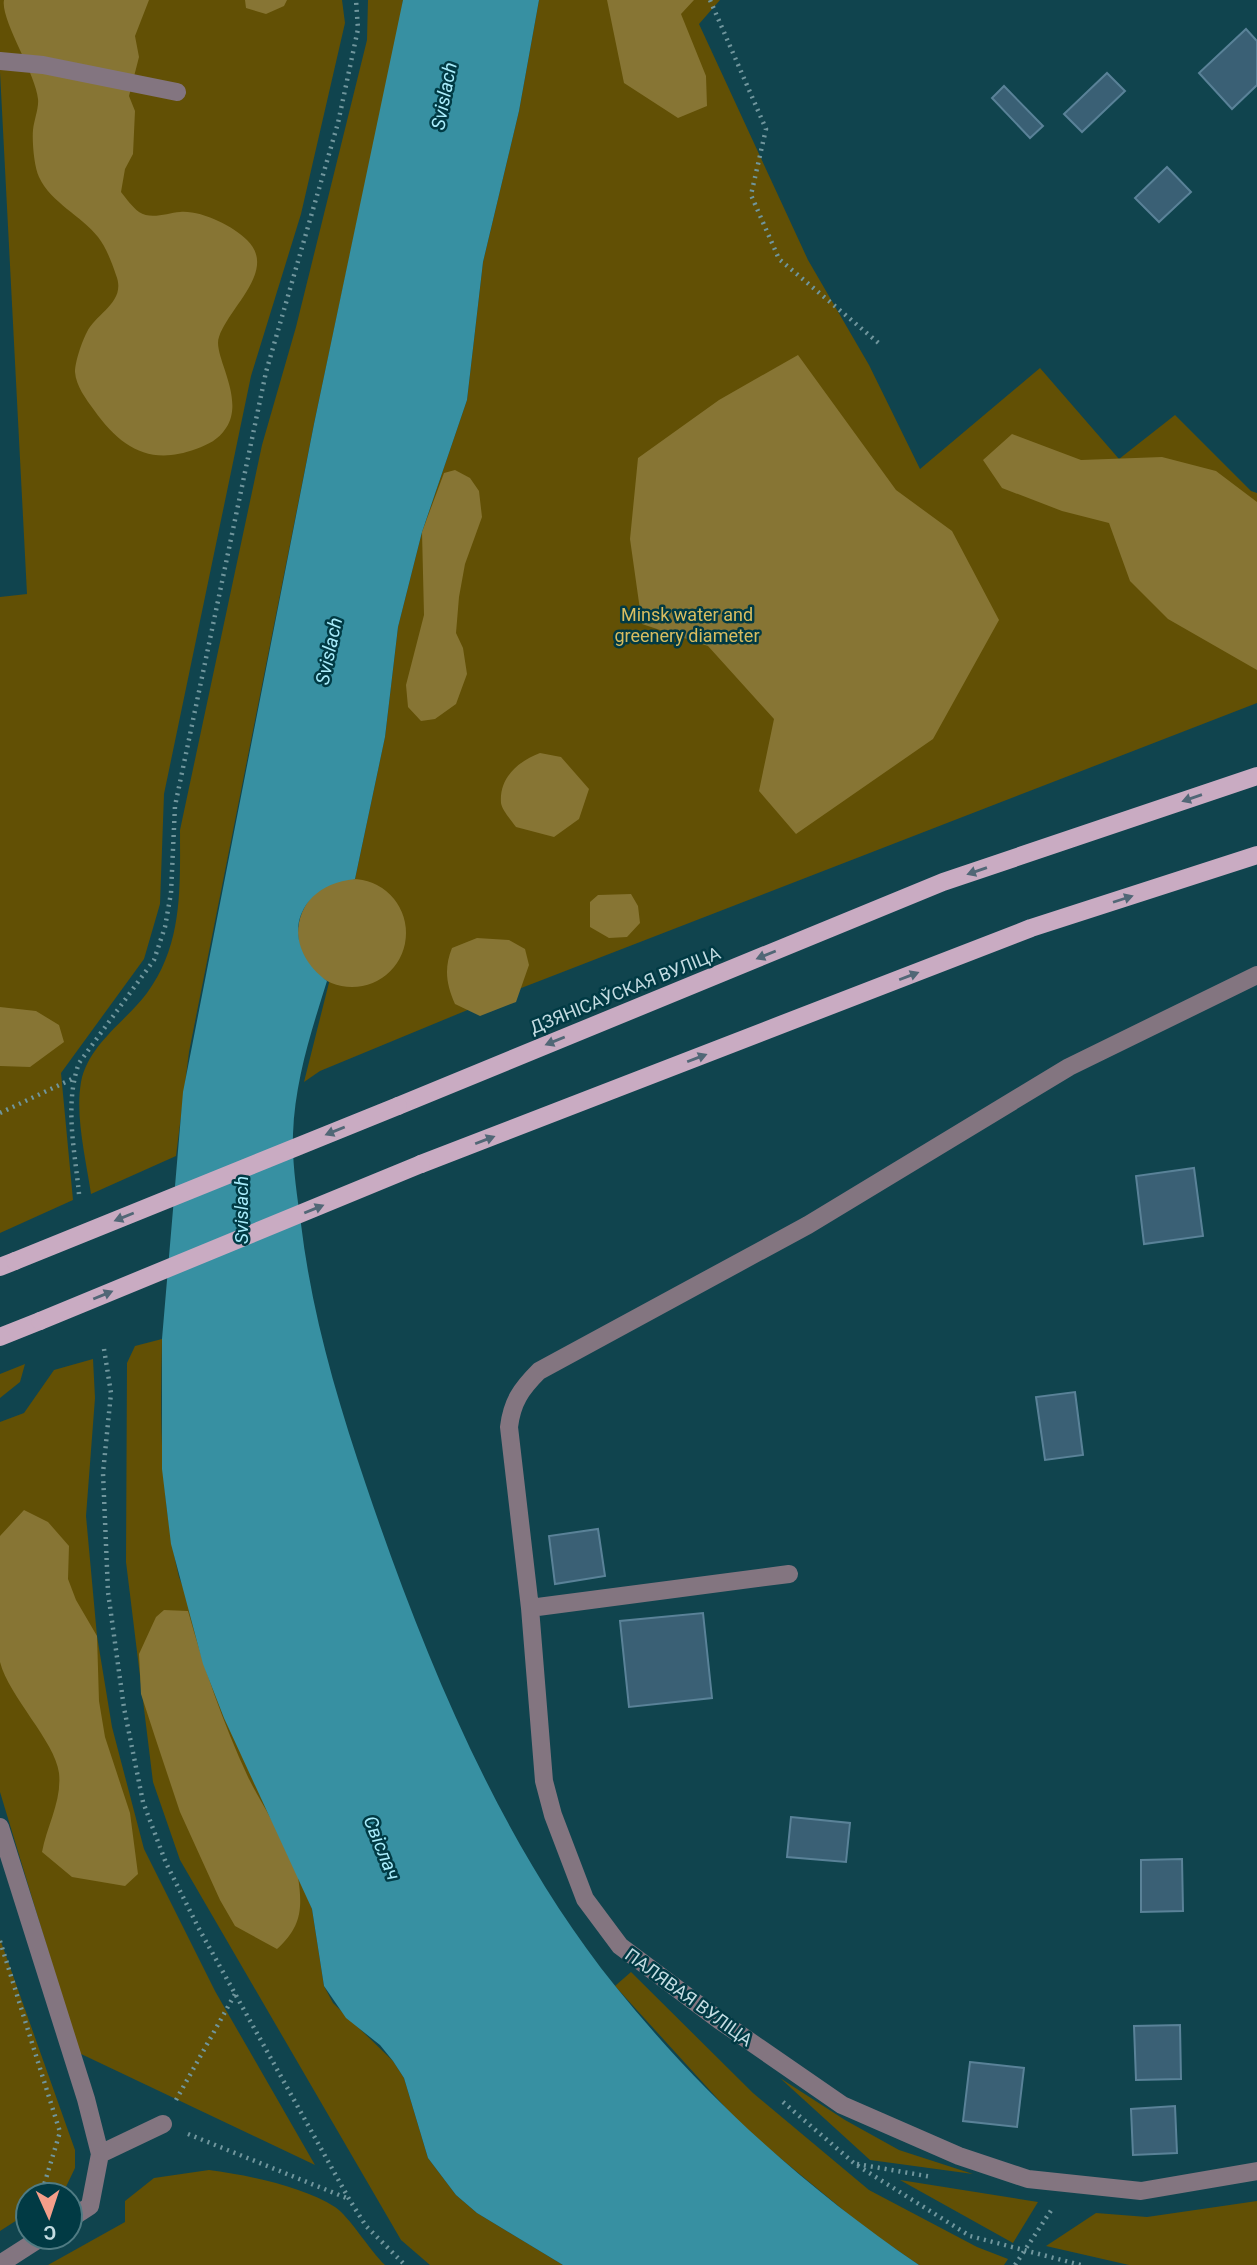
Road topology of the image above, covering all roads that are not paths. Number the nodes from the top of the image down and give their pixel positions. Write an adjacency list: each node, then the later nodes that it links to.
1 (0, 61): 2 (street)
2 (177, 92)
3 (1257, 776): 6 (main road, ДЗЯНІСАЎСКАЯ ВУЛІЦА, one-way to 6, bridge)
4 (1257, 855): 7 (main road, one-way to 4, bridge)
5 (1257, 975): 9 (street, ПАЛЯВАЯ ВУЛІЦА)
6 (8, 1264)
7 (0, 1336)
8 (789, 1574): 9 (street)
9 (530, 1608): 13 (street, ПАЛЯВАЯ ВУЛІЦА)
10 (0, 1827): 12 (street)
11 (163, 2124): 12 (street)
12 (100, 2154): 14 (street)
13 (1257, 2171)
14 (84, 2210)
15 (20, 2251): 16 (street)
16 (0, 2264)

